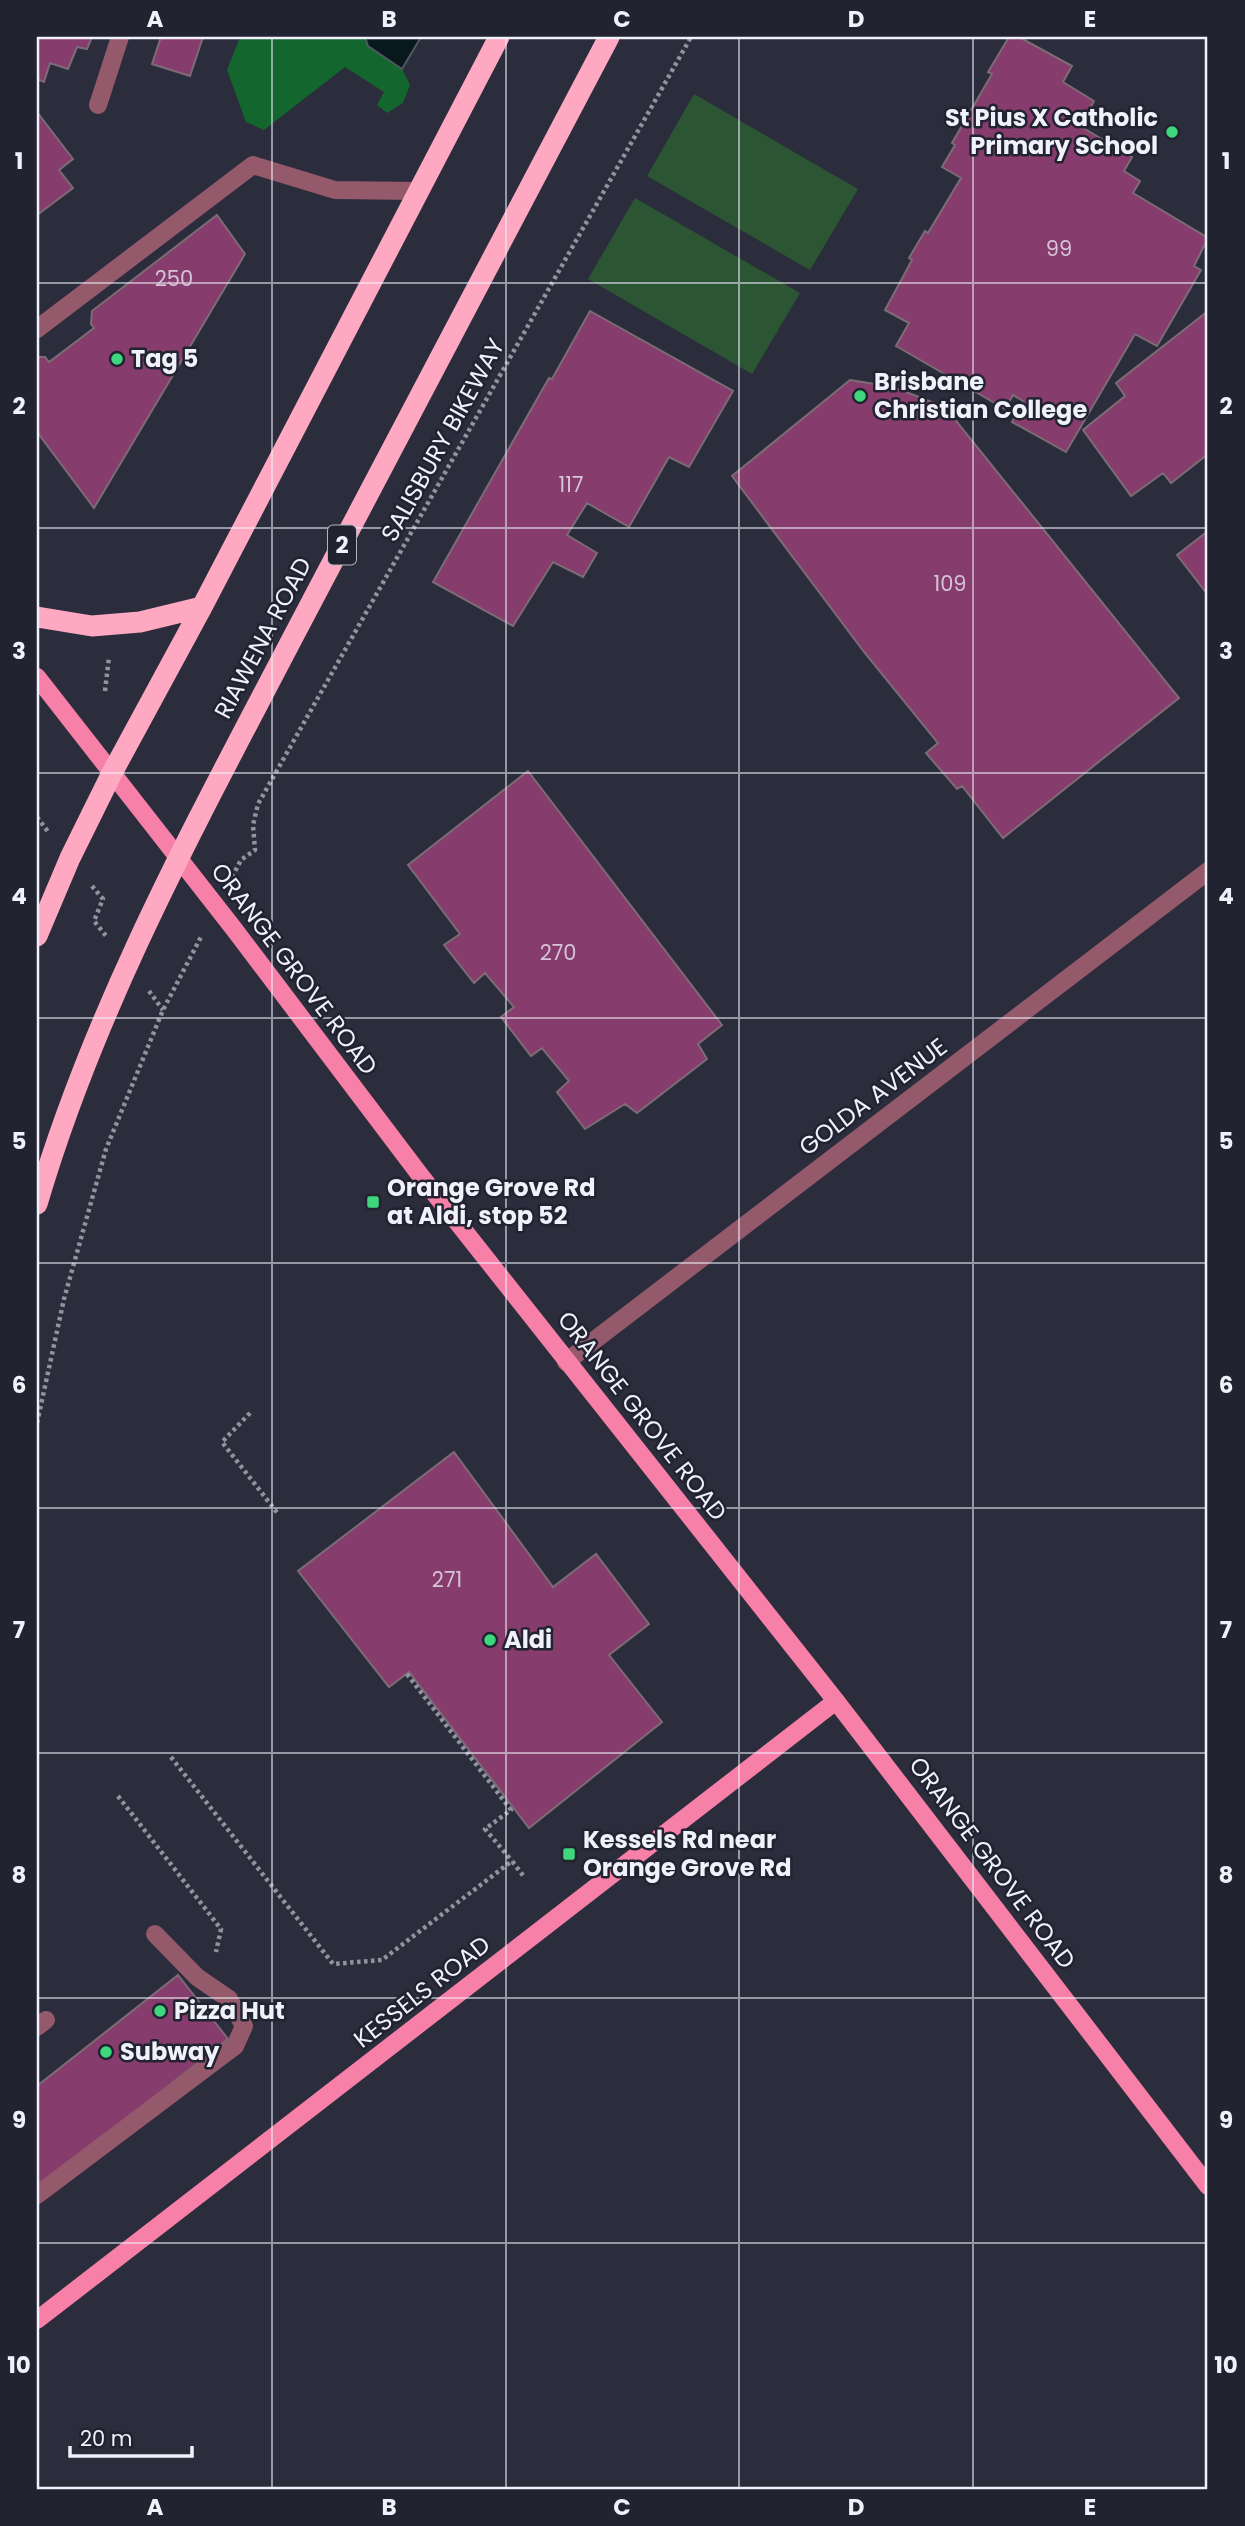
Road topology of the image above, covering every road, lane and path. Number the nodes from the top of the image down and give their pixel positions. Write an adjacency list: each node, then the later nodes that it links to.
1 (120, 37): 5 (street)
2 (499, 37): 6 (highway)
3 (610, 37): 14 (highway, RIAWENA ROAD / 2)
4 (691, 37): 15 (path, SALISBURY BIKEWAY)
5 (99, 105)
6 (418, 191): 7 (street); 8 (highway)
7 (37, 330)
8 (202, 607): 9 (highway); 13 (highway)
9 (37, 617)
10 (111, 647): 12 (path)
11 (37, 677): 13 (main road, ORANGE GROVE ROAD)
12 (105, 691)
13 (112, 773): 14 (main road, ORANGE GROVE ROAD); 19 (highway)
14 (178, 857): 21 (highway, RIAWENA ROAD / 2); 22 (main road, ORANGE GROVE ROAD)
15 (241, 860)
16 (1208, 871): 22 (street, GOLDA AVENUE)
17 (103, 899): 18 (path)
18 (94, 921)
19 (37, 936)
20 (174, 988): 24 (path)
21 (37, 1204)
22 (566, 1362): 27 (main road, ORANGE GROVE ROAD)
23 (250, 1413): 25 (path)
24 (37, 1423)
25 (279, 1515)
26 (407, 1674): 30 (path)
27 (836, 1701): 34 (main road, ORANGE GROVE ROAD); 36 (main road, KESSELS ROAD)
28 (172, 1757): 30 (path)
29 (118, 1796): 33 (path)
30 (512, 1861): 31 (path)
31 (525, 1878)
32 (155, 1934): 33 (street)
33 (191, 1972): 35 (street)
34 (1208, 2186)
35 (37, 2195)
36 (37, 2320)

